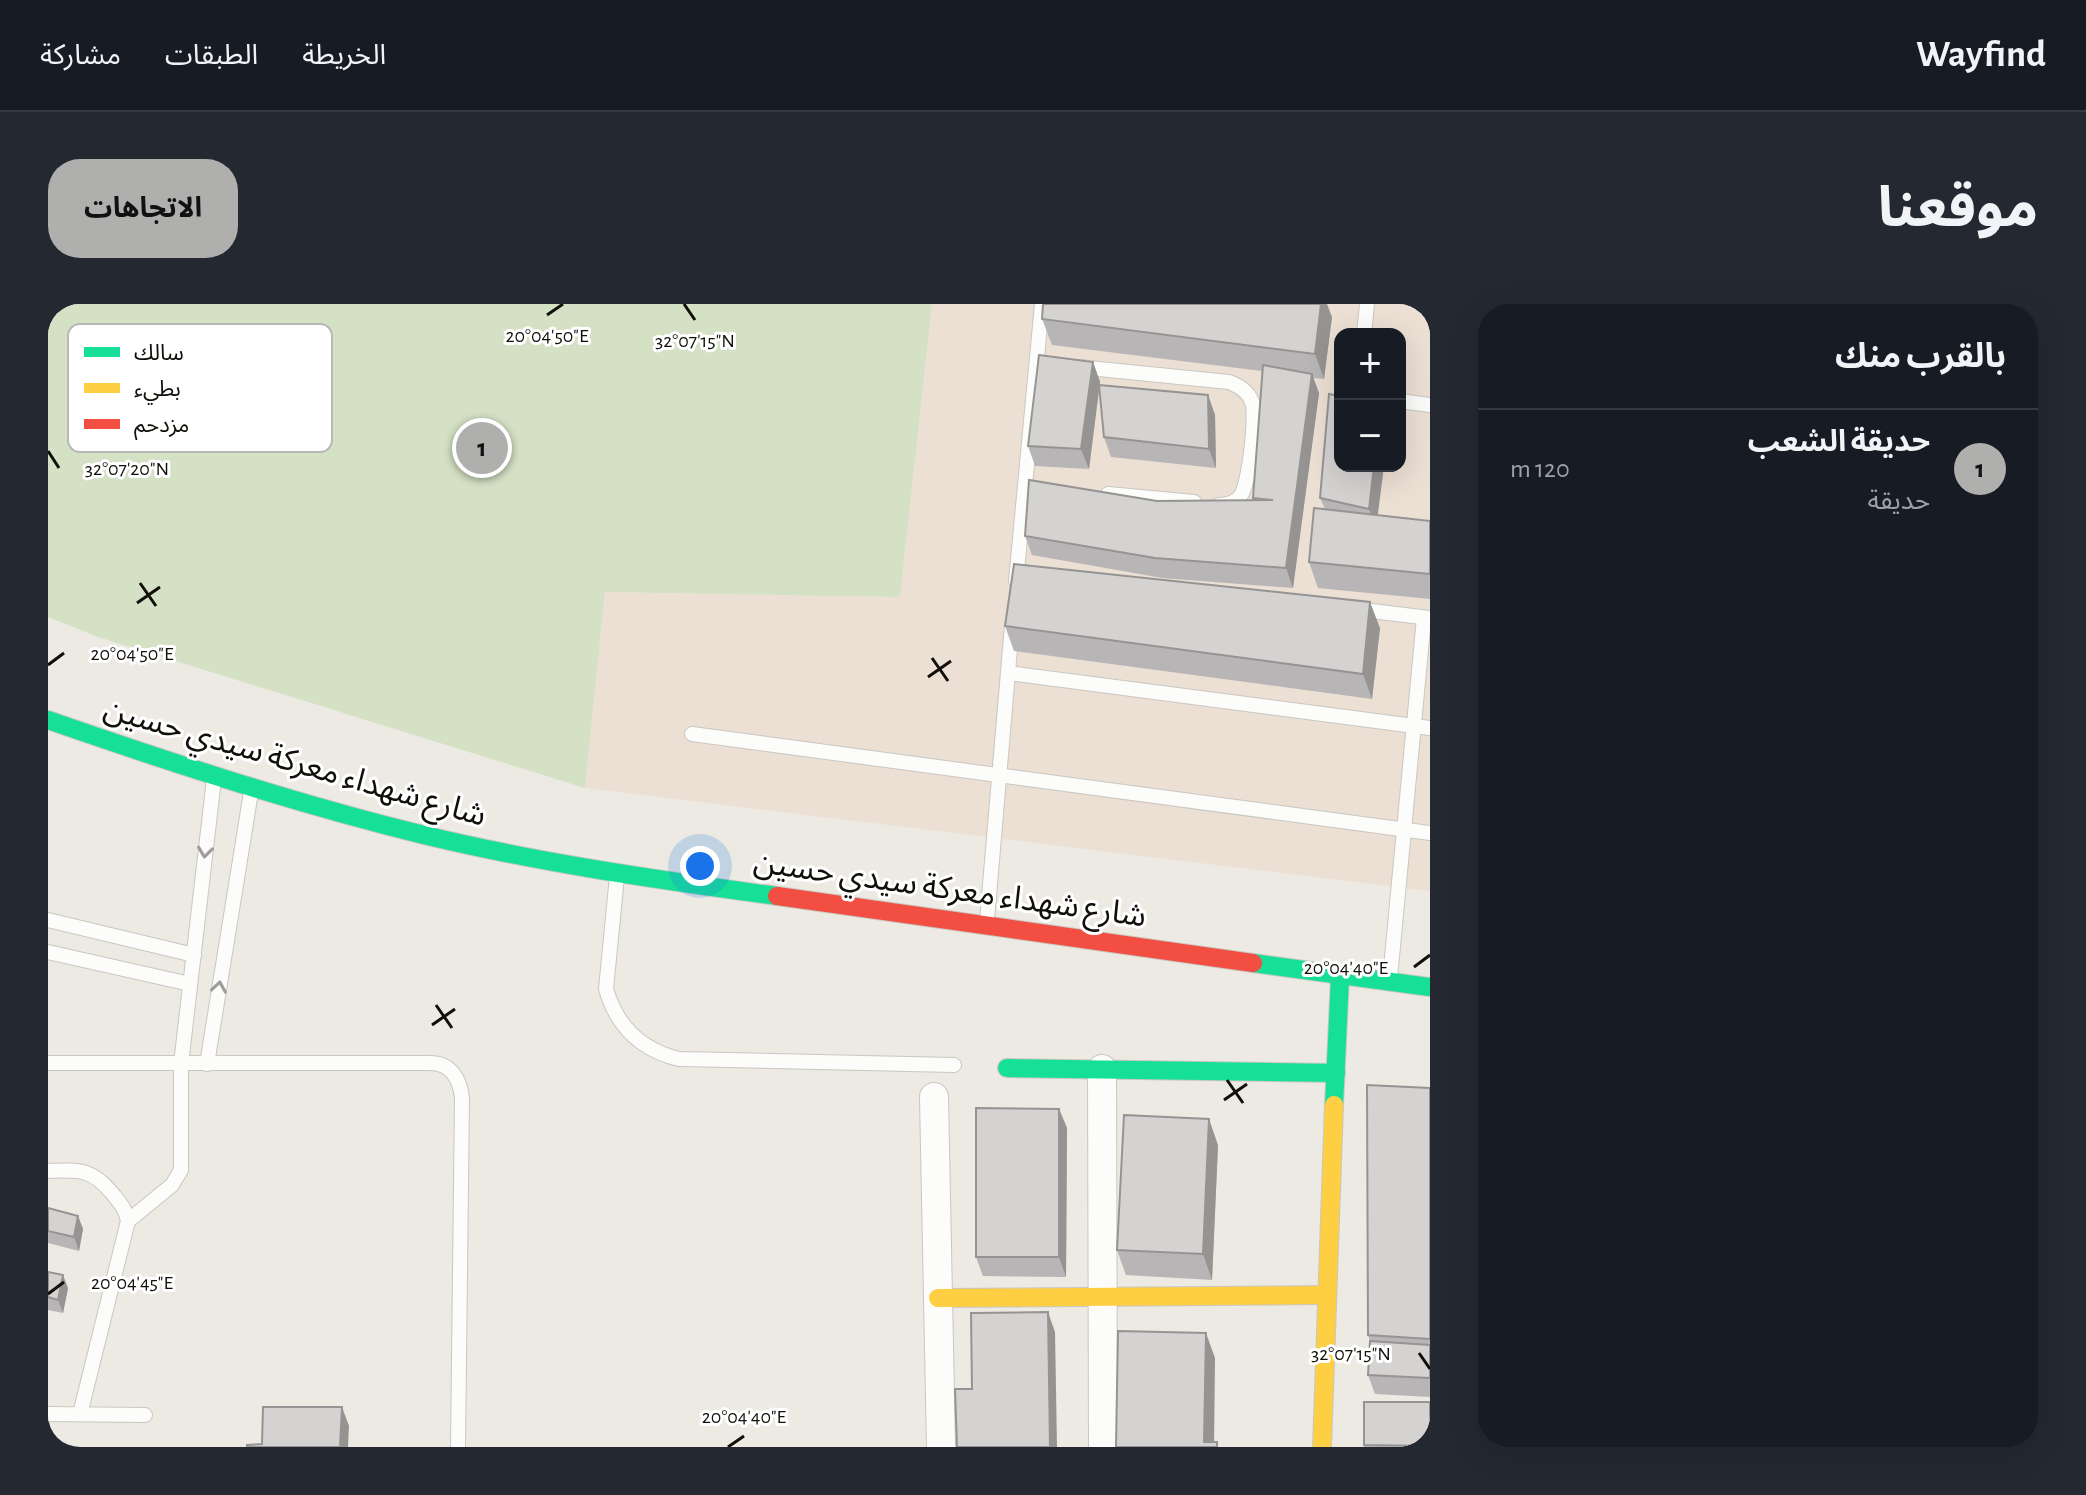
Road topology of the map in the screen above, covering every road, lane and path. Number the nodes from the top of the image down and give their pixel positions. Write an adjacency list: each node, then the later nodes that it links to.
1 (1042, 304): 4 (lane)
2 (1367, 304): 3 (lane)
3 (1365, 328)
4 (1049, 364): 7 (lane); 8 (lane)
5 (1406, 402): 6 (lane)
6 (1430, 405)
7 (1100, 493)
8 (1017, 568): 9 (lane); 12 (lane)
9 (1032, 570)
10 (1345, 608): 11 (lane)
11 (1427, 618): 14 (lane)
12 (1008, 673): 14 (lane); 18 (lane)
13 (48, 720): 17 (main road, شارع شهداء معركة سيدي حسين)
14 (1414, 726): 15 (lane); 20 (lane)
15 (1430, 728)
16 (692, 734): 18 (lane)
17 (214, 775): 19 (main road, شارع شهداء معركة سيدي حسين); 26 (lane, one-way to 26)
18 (999, 776): 20 (lane); 24 (lane)
19 (252, 786): 22 (main road, شارع شهداء معركة سيدي حسين); 33 (lane, one-way to 19)
20 (1404, 829): 21 (lane); 28 (lane)
21 (1430, 833)
22 (618, 872): 24 (main road, شارع شهداء معركة سيدي حسين); 34 (lane)
23 (48, 920): 26 (lane)
24 (986, 924): 27 (main road, شارع شهداء معركة سيدي حسين)
25 (48, 952): 29 (lane)
26 (194, 955): 29 (lane)
27 (1340, 977): 28 (main road, شارع شهداء معركة سيدي حسين); 37 (main road)
28 (1389, 982): 30 (main road, شارع شهداء معركة سيدي حسين)
29 (190, 984): 32 (lane)
30 (1430, 987)
31 (48, 1063): 32 (lane)
32 (181, 1064): 33 (lane); 40 (lane)
33 (207, 1064): 47 (lane)
34 (954, 1065)
35 (1007, 1068): 36 (main road)
36 (1102, 1069): 37 (main road); 42 (street)
37 (1336, 1073): 41 (main road)
38 (934, 1097): 43 (street)
39 (48, 1171): 40 (lane)
40 (128, 1221): 45 (lane)
41 (1326, 1295): 42 (main road); 50 (main road)
42 (1103, 1297): 43 (main road); 49 (street)
43 (938, 1298): 48 (street)
44 (48, 1414): 45 (lane)
45 (80, 1414): 46 (lane)
46 (145, 1415)
47 (458, 1447)
48 (941, 1447)
49 (1103, 1447)
50 (1322, 1447)

